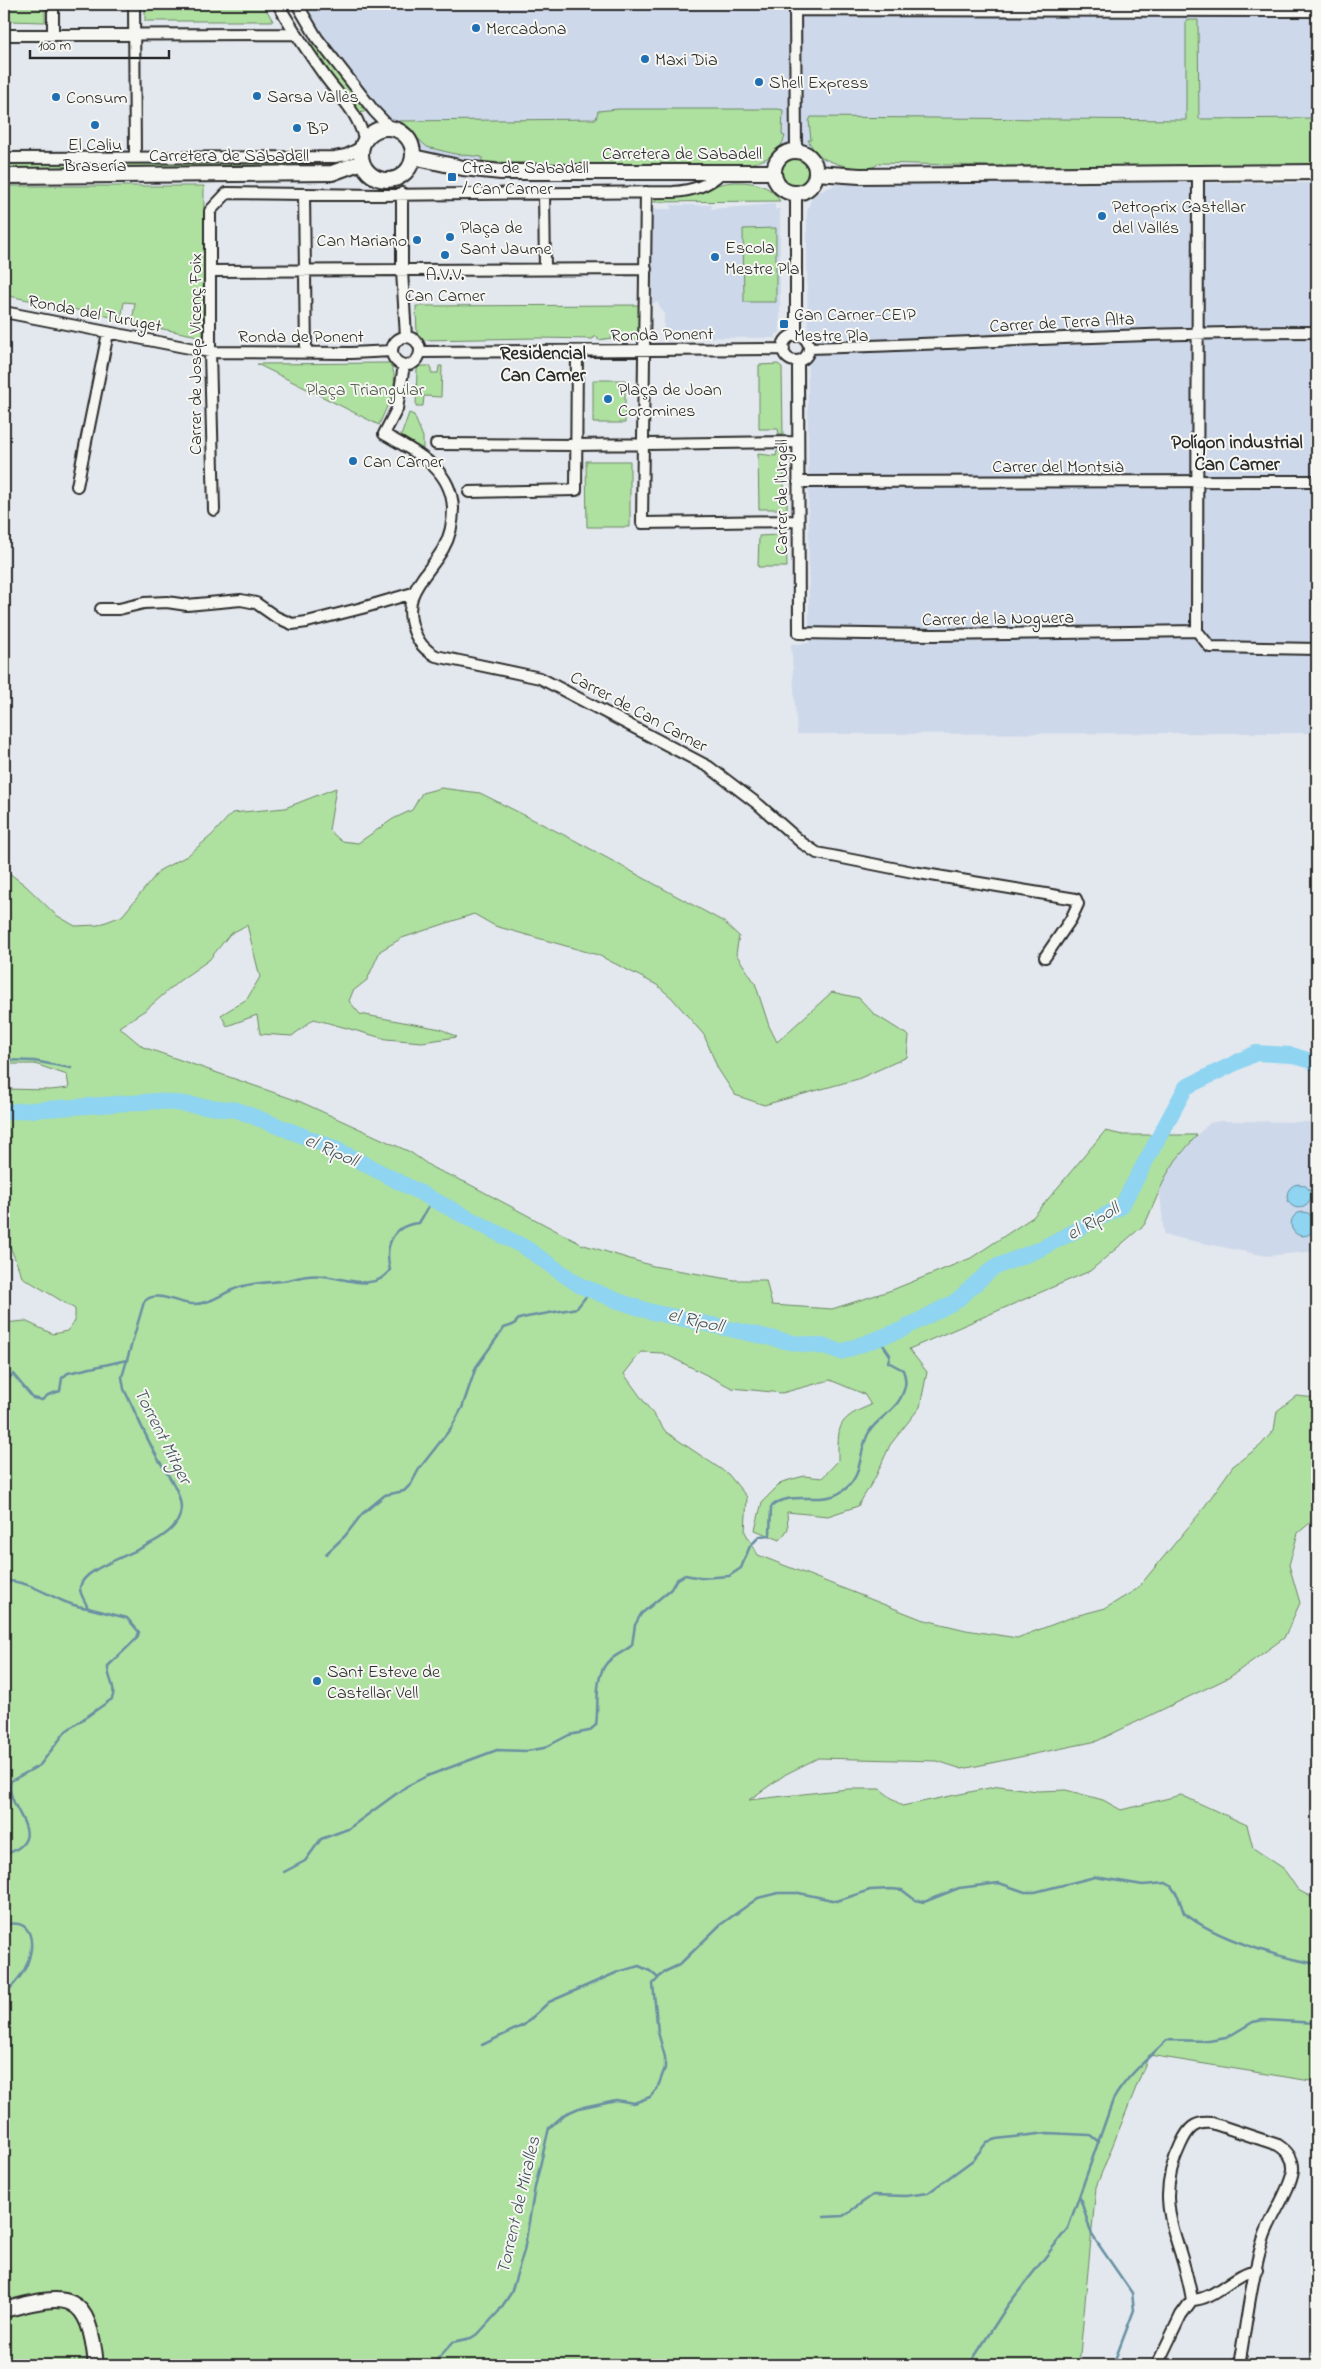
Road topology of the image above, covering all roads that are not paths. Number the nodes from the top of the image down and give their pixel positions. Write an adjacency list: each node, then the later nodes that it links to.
1 (53, 4): 8 (street)
2 (134, 4): 11 (street)
3 (278, 4): 9 (street)
4 (297, 4): 12 (street)
5 (795, 7): 6 (street); 14 (street)
6 (1191, 7): 7 (street)
7 (1317, 11)
8 (53, 34): 10 (street); 11 (street)
9 (295, 34): 11 (street); 13 (street)
10 (4, 35)
11 (134, 36): 15 (street)
12 (391, 129): 13 (street); 16 (street)
13 (363, 144): 15 (street); 18 (street)
14 (796, 151): 19 (street); 22 (street)
15 (135, 157): 17 (street)
16 (413, 157): 18 (street); 21 (street, Carretera de Sabadell)
17 (4, 158)
18 (362, 162): 24 (street, Carretera de Sabadell)
19 (773, 172): 21 (street, Carretera de Sabadell); 28 (street)
20 (1317, 172): 23 (street)
21 (721, 173): 25 (street)
22 (816, 173): 23 (street); 28 (street)
23 (1198, 173): 36 (street)
24 (4, 176)
25 (646, 192): 27 (street); 32 (street)
26 (402, 193): 27 (street); 29 (street); 34 (street)
27 (544, 193): 30 (street)
28 (796, 193): 39 (street)
29 (304, 194): 31 (street); 33 (street, Carrer de Josep Vicenç Foix)
30 (545, 269): 32 (street); 34 (street)
31 (306, 270): 33 (street); 34 (street); 47 (street)
32 (646, 270): 43 (street)
33 (210, 271): 46 (street, Carrer de Josep Vicenç Foix)
34 (402, 271): 40 (street)
35 (4, 315): 38 (street, Ronda del Turuget)
36 (1199, 332): 37 (street, Carrer de Terra Alta); 41 (street, Carrer de Terra Alta); 56 (street)
37 (1317, 332)
38 (108, 333): 46 (street, Ronda del Turuget); 58 (street)
39 (796, 336): 41 (street); 42 (street)
40 (406, 337): 44 (street); 48 (street)
41 (809, 348): 49 (street)
42 (784, 349): 43 (street, Ronda Ponent); 49 (street)
43 (646, 350): 45 (street, Ronda Ponent); 53 (street)
44 (392, 351): 47 (street, Ronda de Ponent); 50 (street)
45 (577, 351): 48 (street, Ronda Ponent); 54 (street)
46 (210, 352): 47 (street, Ronda de Ponent); 60 (street, Carrer de Josep Vicenç Foix)
47 (306, 352)
48 (420, 352): 50 (street)
49 (798, 361): 51 (street, Carrer de l'Urgell)
50 (404, 365): 62 (street, Carrer de Can Carner)
51 (797, 442): 53 (street); 55 (street, Carrer de l'Urgell)
52 (436, 444): 54 (street)
53 (644, 444): 54 (street); 61 (street)
54 (576, 445): 59 (street)
55 (798, 482): 56 (street, Carrer del Montsià); 61 (street, Carrer de l'Urgell)
56 (1198, 482): 57 (street, Carrer del Montsià); 64 (street)
57 (1317, 482)
58 (77, 486)
59 (469, 492)
60 (214, 510)
61 (798, 522): 65 (street, Carrer de l'Urgell)
62 (413, 593): 63 (street); 67 (street, Carrer de Can Carner)
63 (101, 610)
64 (1197, 631): 65 (street, Carrer de la Noguera); 66 (street)
65 (799, 633)
66 (1317, 649)
67 (1045, 957)
68 (1257, 2270): 69 (street); 69 (street); 73 (street)
69 (1192, 2300): 72 (street)
70 (4, 2310): 71 (street)
71 (96, 2365)
72 (1157, 2365)
73 (1239, 2365)

